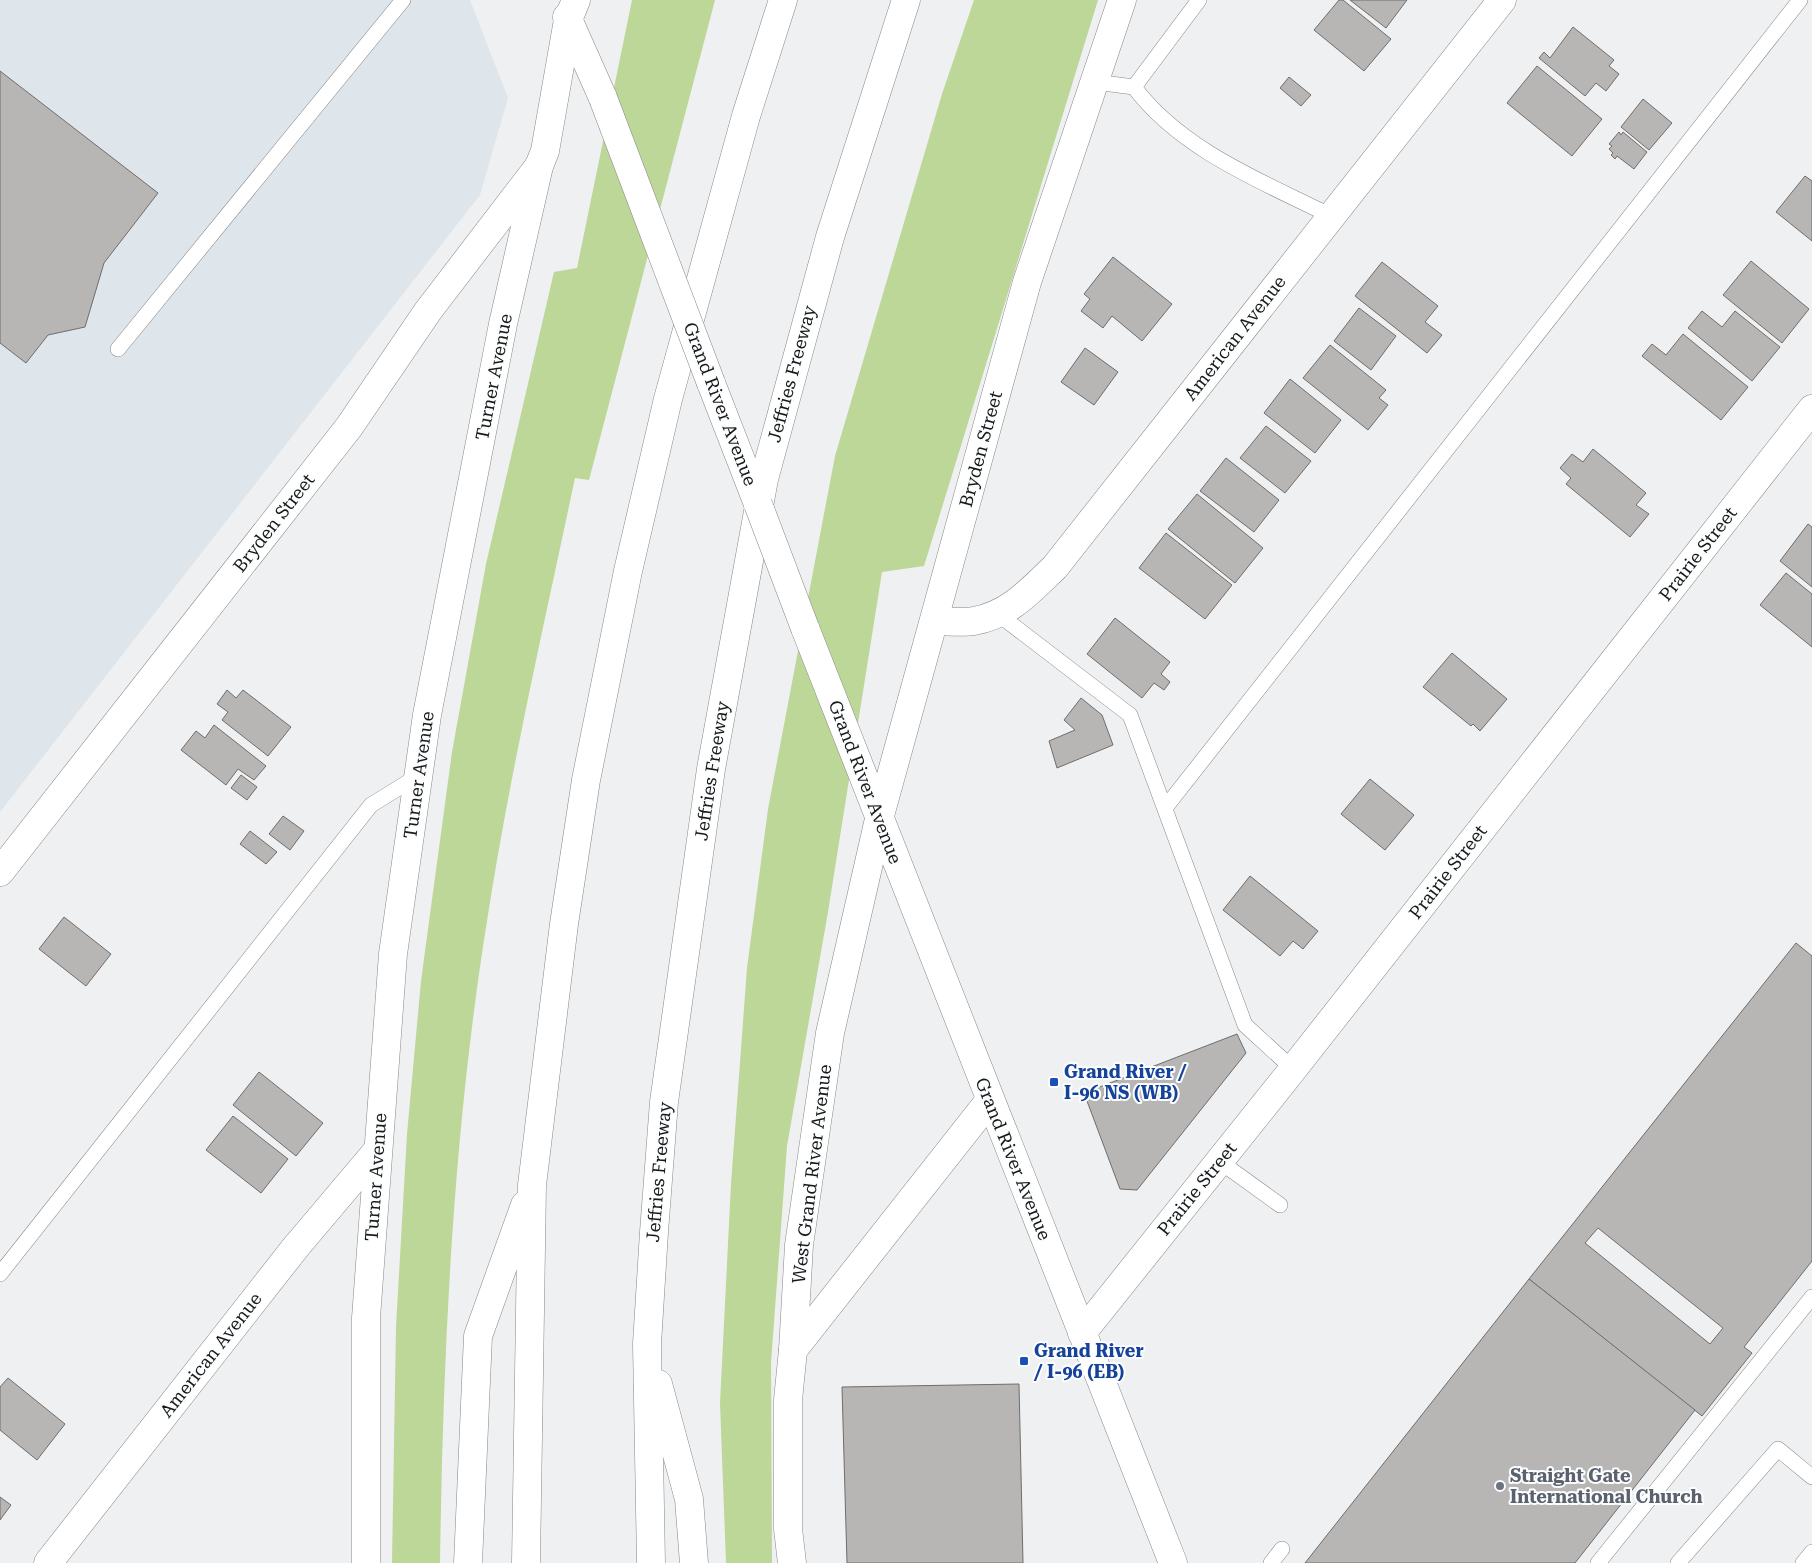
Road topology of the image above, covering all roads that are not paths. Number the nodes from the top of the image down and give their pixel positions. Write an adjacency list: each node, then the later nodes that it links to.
1 (403, 0): 13 (lane)
2 (783, 0): 25 (main road)
3 (906, 0): 30 (main road, Jeffries Freeway)
4 (1122, 0): 9 (main road, Bryden Street)
5 (1199, 0): 10 (lane)
6 (1502, 0): 12 (main road, American Avenue)
7 (1800, 0): 18 (lane)
8 (568, 7): 11 (main road, Turner Avenue); 19 (main road, Grand River Avenue, bridge)
9 (1095, 82): 10 (lane); 16 (main road, Bryden Street)
10 (1134, 87): 12 (lane)
11 (539, 166): 17 (main road, Turner Avenue); 20 (main road, Bryden Street)
12 (1331, 216): 15 (main road, American Avenue)
13 (118, 349)
14 (1812, 409): 21 (main road, Prairie Street)
15 (998, 614): 16 (main road, American Avenue); 18 (lane)
16 (935, 621): 19 (main road, Bryden Street)
17 (418, 776): 23 (main road, Turner Avenue); 27 (lane)
18 (1164, 808): 21 (lane)
19 (879, 819): 22 (main road, Grand River Avenue); 31 (main road, West Grand River Avenue)
20 (0, 872)
21 (1293, 1069): 24 (main road, Prairie Street)
22 (990, 1100): 29 (main road, Grand River Avenue); 31 (main road)
23 (377, 1151): 35 (main road, Turner Avenue); 36 (main road, American Avenue)
24 (1219, 1161): 26 (lane); 29 (main road, Prairie Street)
25 (532, 1185): 37 (main road); 38 (main road)
26 (1280, 1205)
27 (0, 1274)
28 (1812, 1297): 44 (lane)
29 (1082, 1333): 42 (main road, Grand River Avenue)
30 (647, 1344): 39 (main road, Jeffries Freeway); 40 (main road)
31 (793, 1350): 41 (main road, West Grand River Avenue)
32 (1812, 1477): 45 (lane)
33 (1282, 1549): 43 (lane)
34 (1812, 1552): 46 (lane)
35 (362, 1558)
36 (48, 1563)
37 (468, 1563)
38 (526, 1563)
39 (650, 1563)
40 (694, 1563)
41 (792, 1563)
42 (1173, 1563)
43 (1271, 1563)
44 (1598, 1563)
45 (1678, 1563)
46 (1803, 1563)

